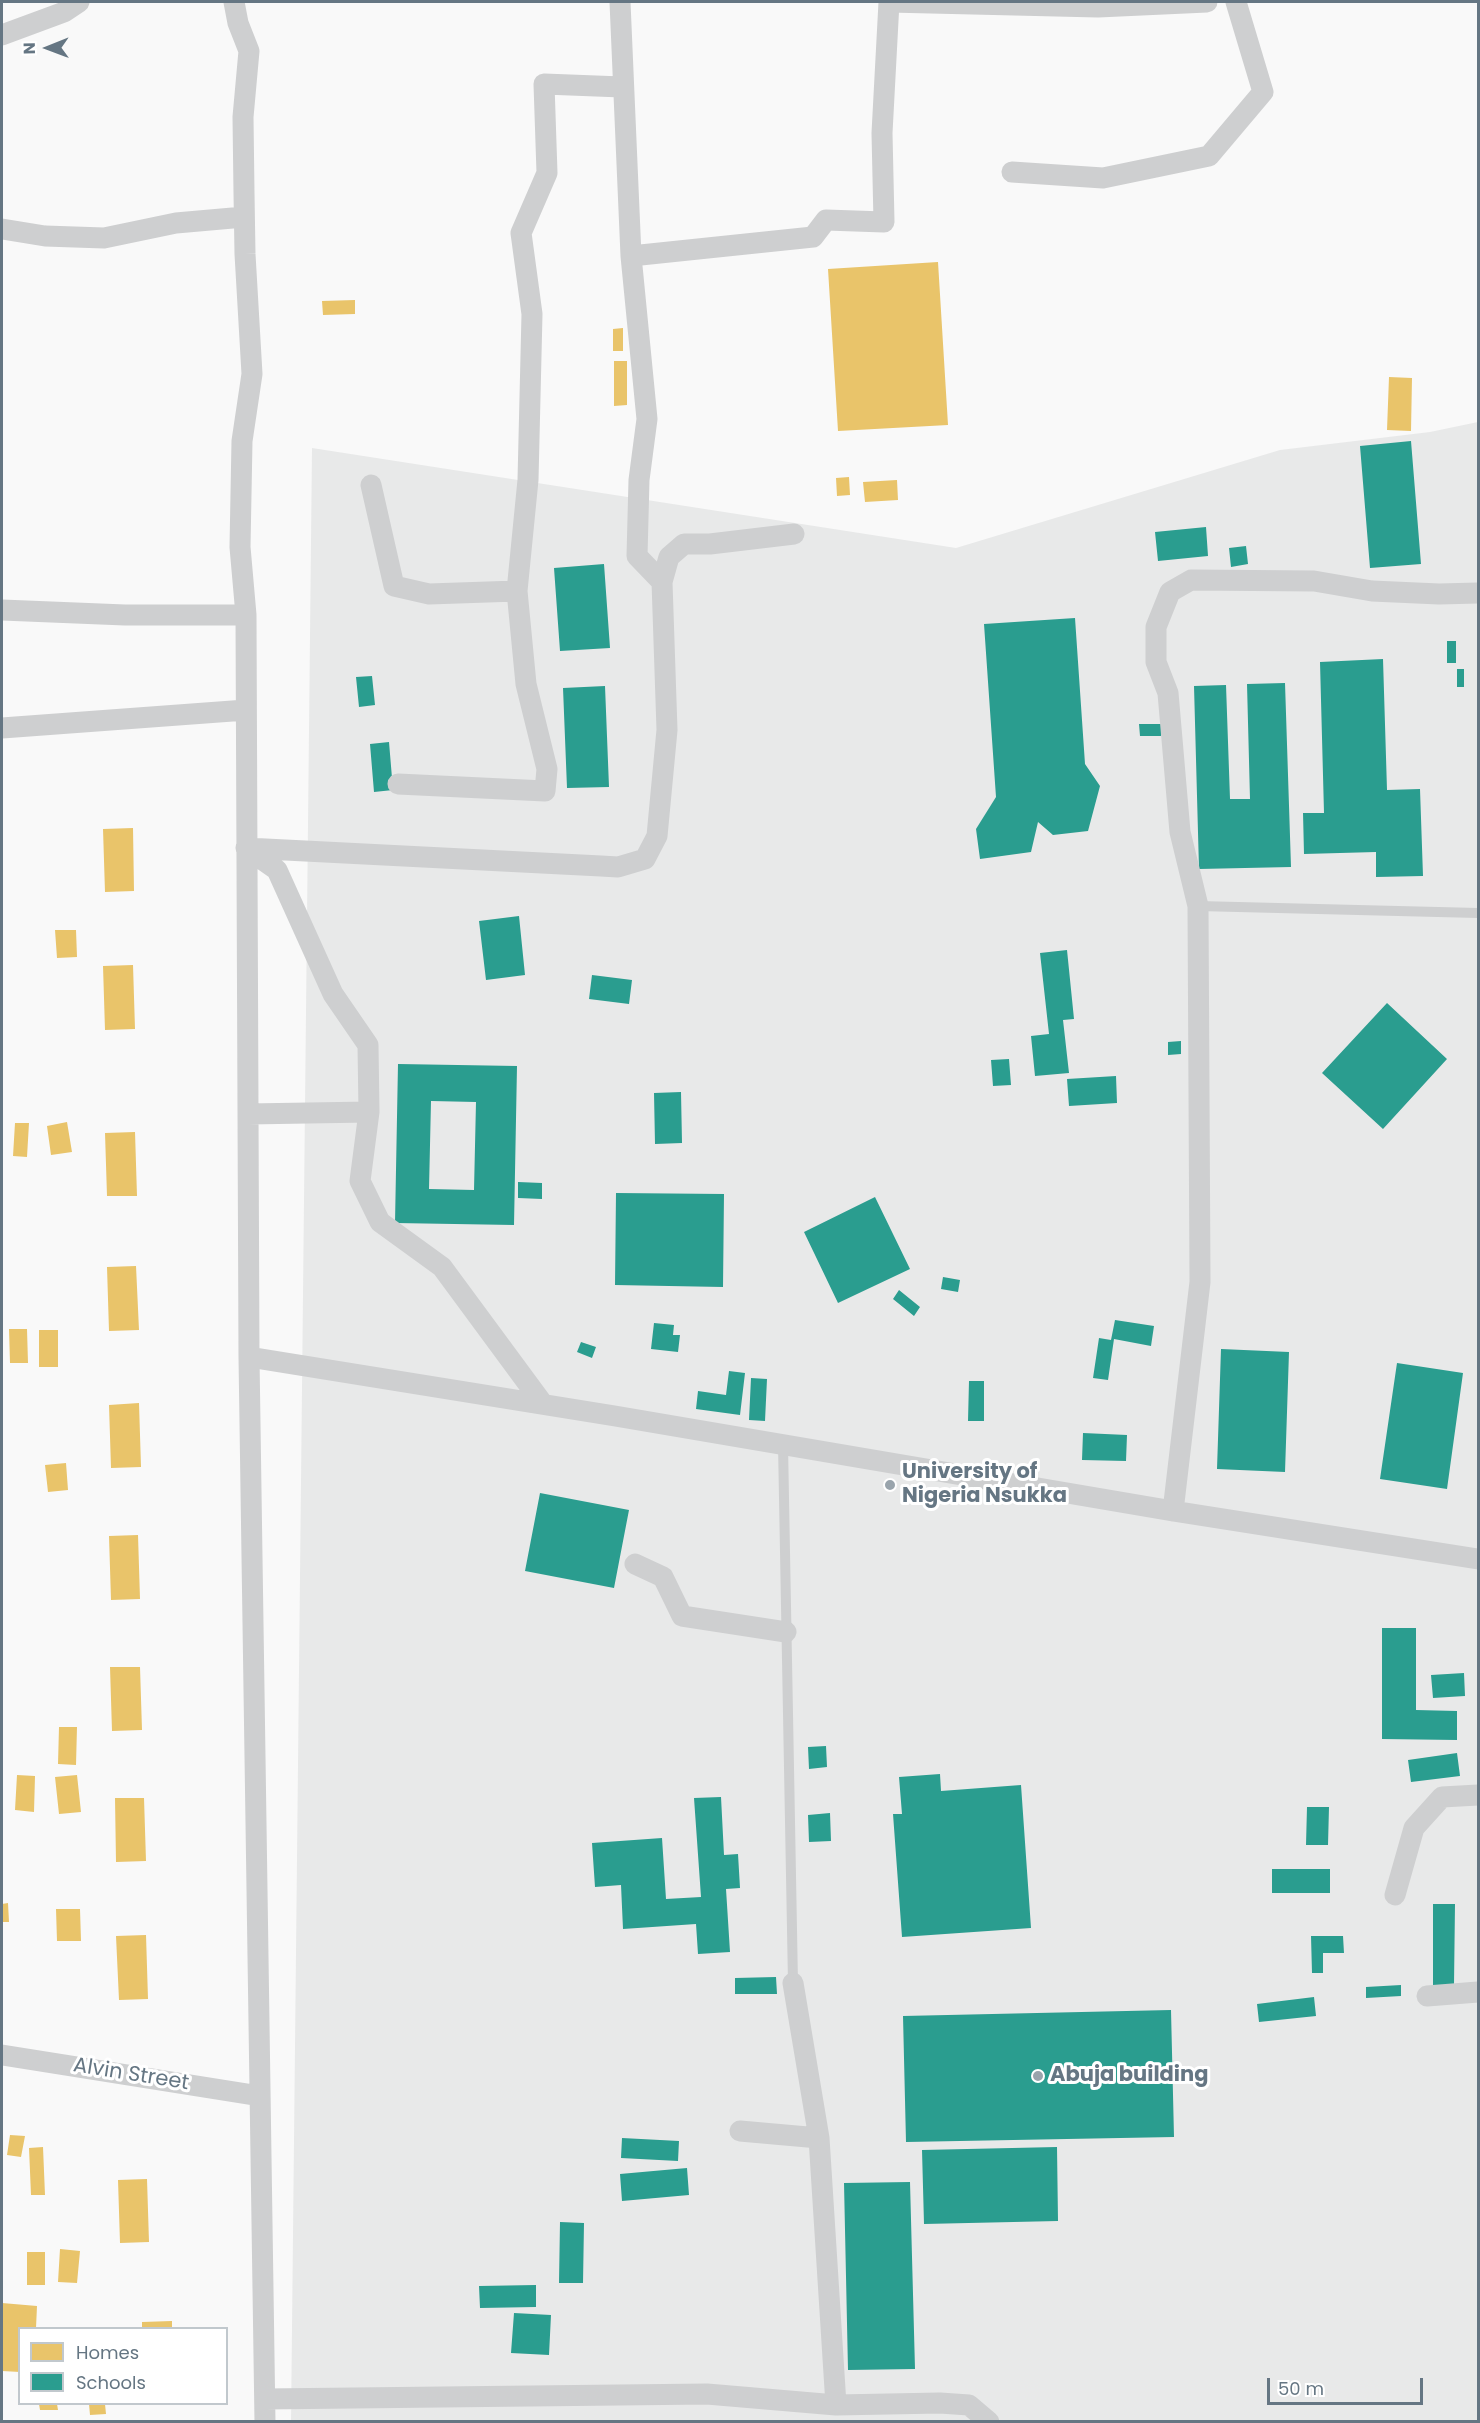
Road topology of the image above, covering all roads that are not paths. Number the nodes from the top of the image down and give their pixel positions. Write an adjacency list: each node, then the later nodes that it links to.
1 (79, 2): 7 (street)
2 (234, 2): 10 (street)
3 (620, 2): 8 (street)
4 (1207, 2): 6 (street)
5 (1236, 2): 9 (street)
6 (1098, 4): 12 (street)
7 (2, 35)
8 (622, 87): 12 (street); 16 (street)
9 (1012, 172)
10 (244, 217): 11 (street); 19 (street)
11 (2, 230)
12 (631, 256): 15 (street)
13 (371, 485): 16 (street)
14 (794, 534): 15 (street)
15 (662, 582): 23 (street)
16 (517, 591): 22 (street)
17 (1479, 593): 24 (street)
18 (2, 610): 19 (street)
19 (246, 615): 20 (street)
20 (246, 710): 21 (street); 23 (street)
21 (2, 728)
22 (398, 784)
23 (246, 848): 26 (street); 27 (street)
24 (1198, 906): 25 (lane); 31 (street)
25 (1479, 913)
26 (369, 1112): 27 (street); 29 (street)
27 (248, 1114): 28 (street)
28 (249, 1357): 29 (street); 41 (street)
29 (543, 1404): 30 (street)
30 (783, 1444): 31 (street); 34 (lane)
31 (1173, 1511): 32 (street)
32 (1479, 1558)
33 (635, 1564): 34 (street)
34 (786, 1632): 37 (lane)
35 (1479, 1795): 36 (street)
36 (1395, 1895)
37 (793, 1983): 43 (street)
38 (1479, 1992): 39 (street)
39 (1427, 1996)
40 (2, 2055): 41 (street, Alvin Street)
41 (260, 2096): 44 (street)
42 (740, 2131): 43 (street)
43 (819, 2138): 45 (street)
44 (265, 2398): 45 (street); 46 (street)
45 (836, 2405): 47 (street)
46 (265, 2421)
47 (989, 2421)

